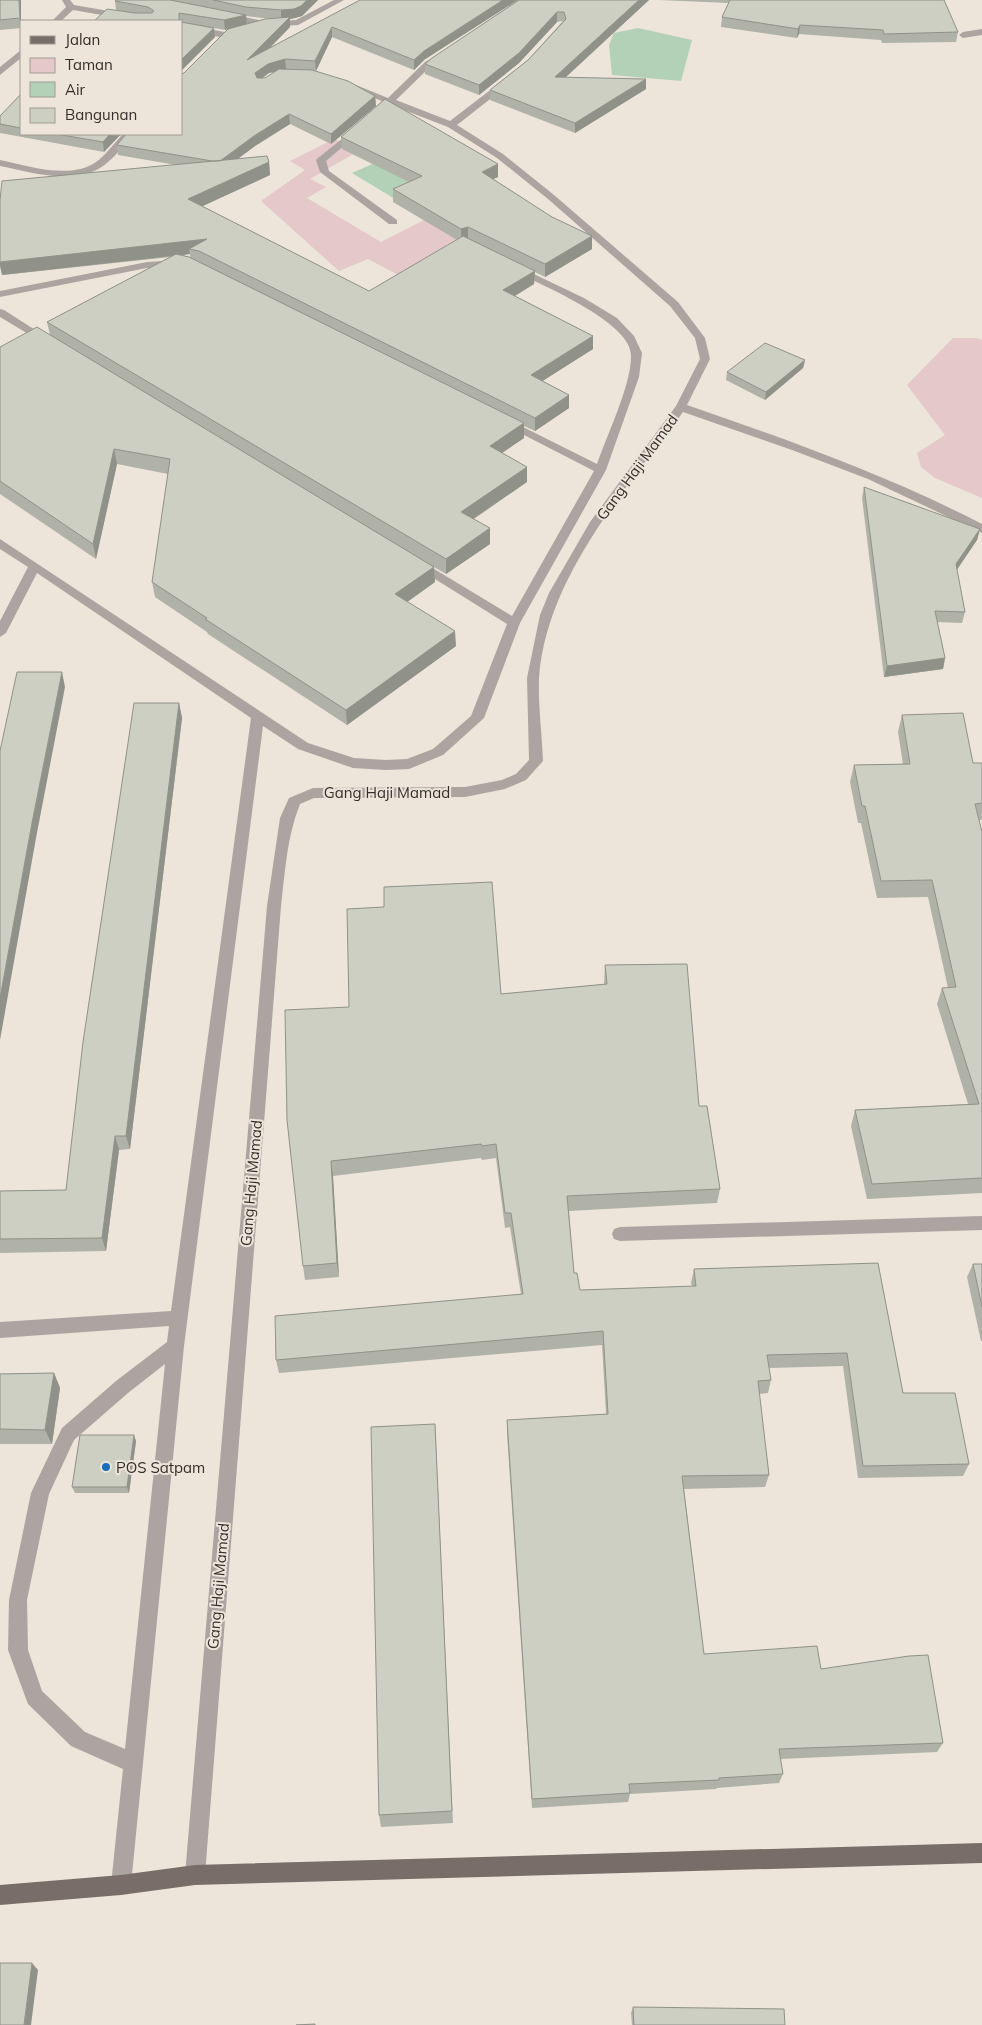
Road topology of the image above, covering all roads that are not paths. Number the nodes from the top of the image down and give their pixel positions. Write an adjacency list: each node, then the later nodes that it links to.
1 (340, 0): 6 (street)
2 (69, 4): 4 (street); 5 (street)
3 (220, 15): 6 (street)
4 (57, 20)
5 (144, 20)
6 (266, 24): 7 (street)
7 (182, 27)
8 (982, 32): 9 (street)
9 (962, 35)
10 (453, 48): 15 (street)
11 (20, 54): 12 (street)
12 (0, 72)
13 (511, 78): 18 (street)
14 (343, 83): 15 (street, Gang Haji Mamad)
15 (390, 101): 16 (street); 18 (street, Gang Haji Mamad)
16 (376, 113)
17 (362, 125): 21 (street)
18 (451, 125): 27 (street, Gang Haji Mamad)
19 (127, 135): 20 (street)
20 (0, 163)
21 (393, 222)
22 (188, 266): 24 (street)
23 (510, 266): 29 (street)
24 (0, 294)
25 (0, 312): 26 (street)
26 (59, 348)
27 (681, 407): 30 (street); 44 (street, Gang Haji Mamad)
28 (493, 416): 29 (street)
29 (600, 470): 34 (street)
30 (982, 529)
31 (0, 543): 33 (street)
32 (405, 556): 34 (street)
33 (34, 567): 35 (street); 36 (street)
34 (514, 623): 36 (street)
35 (0, 633)
36 (258, 716): 39 (street)
37 (982, 1223): 38 (street)
38 (620, 1234)
39 (179, 1318): 40 (street); 41 (street)
40 (0, 1330)
41 (175, 1346): 42 (street); 42 (street)
42 (133, 1763): 45 (street)
43 (982, 1853): 44 (main road)
44 (194, 1875): 45 (main road)
45 (121, 1885): 46 (main road)
46 (0, 1895)

